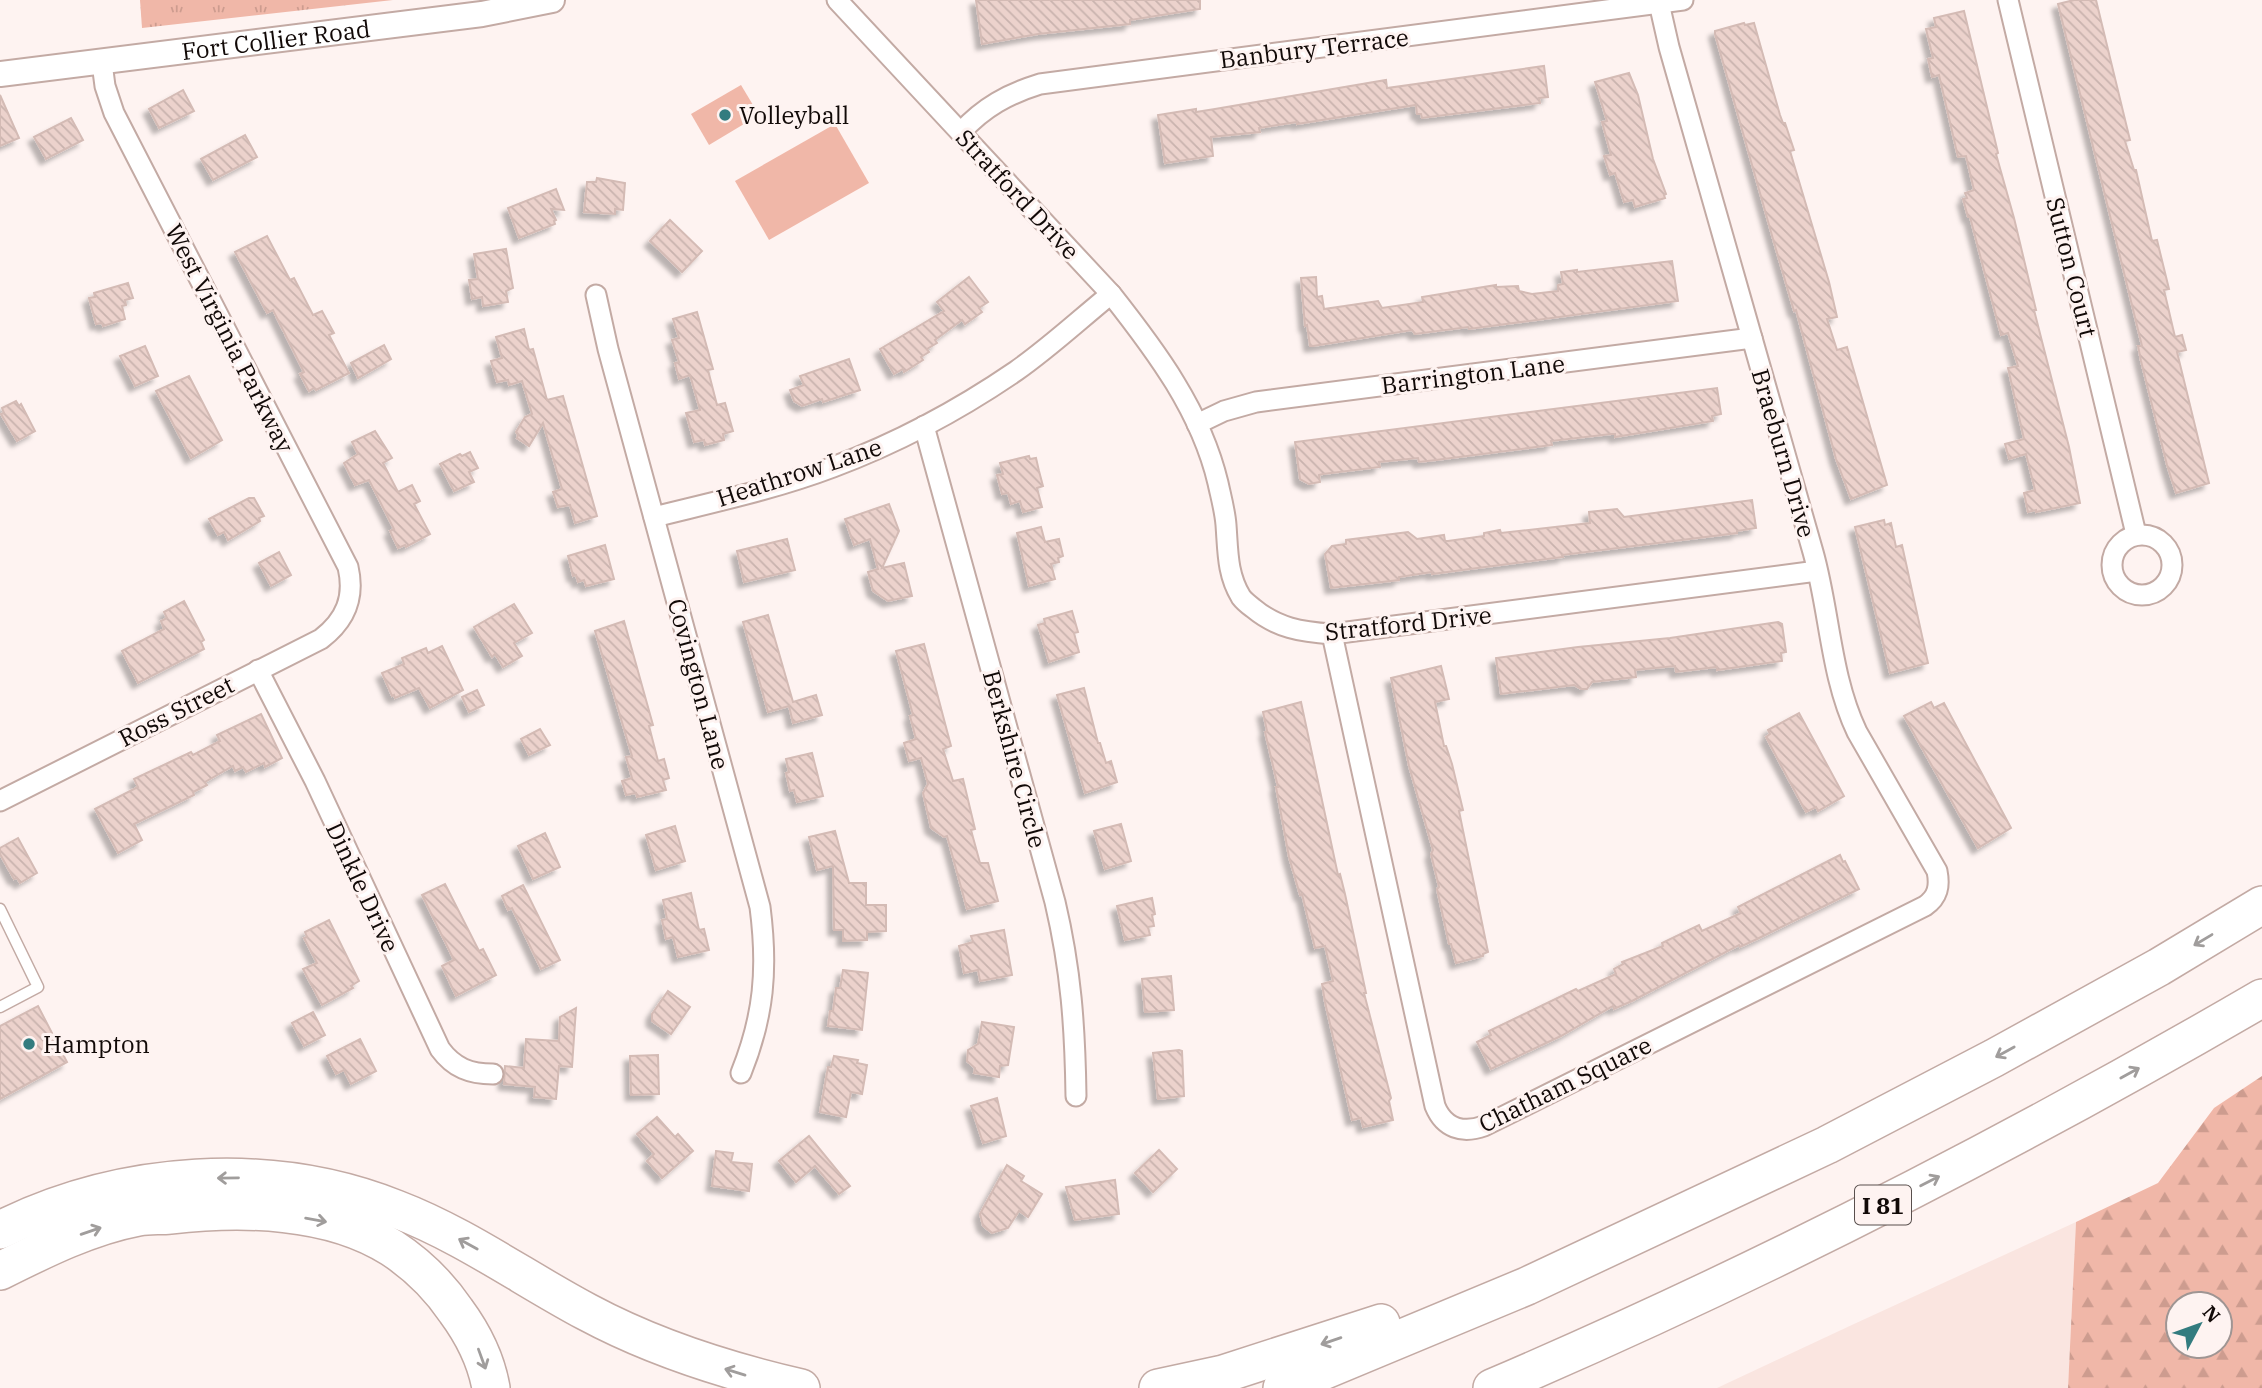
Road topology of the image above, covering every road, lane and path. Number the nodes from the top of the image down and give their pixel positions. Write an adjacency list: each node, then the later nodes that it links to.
1 (552, 0): 6 (street, Fort Collier Road)
2 (837, 0): 8 (street, Stratford Drive)
3 (1682, 0): 5 (street, Banbury Terrace)
4 (2008, 0): 15 (street, Sutton Court)
5 (1658, 3): 8 (street, Banbury Terrace); 11 (street, Braeburn Drive)
6 (102, 63): 7 (street, Fort Collier Road); 17 (street, West Virginia Parkway)
7 (0, 74)
8 (961, 132): 9 (street, Stratford Drive)
9 (1111, 294): 12 (street, Stratford Drive); 13 (street, Heathrow Lane)
10 (596, 295): 14 (street, Covington Lane)
11 (1752, 338): 12 (street, Barrington Lane); 16 (street, Braeburn Drive)
12 (1197, 424): 18 (street, Stratford Drive)
13 (924, 426): 14 (street, Heathrow Lane); 28 (street, Berkshire Circle)
14 (654, 517): 26 (street, Covington Lane)
15 (2136, 534)
16 (1817, 571): 18 (street, Stratford Drive); 21 (street, Braeburn Drive)
17 (346, 613): 19 (street, Ross Street)
18 (1332, 634): 21 (street, Chatham Square)
19 (258, 670): 20 (street, Ross Street); 27 (street, Dinkle Drive)
20 (0, 801)
21 (1938, 888)
22 (2262, 905): 29 (highway, one-way to 29)
23 (0, 909): 25 (lane)
24 (2262, 998): 30 (highway, I 81, one-way to 24)
25 (0, 1007)
26 (741, 1073)
27 (493, 1074)
28 (1076, 1096)
29 (1828, 1145): 36 (highway, one-way to 36); 37 (highway)
30 (1872, 1211): 38 (highway, I 81); 39 (highway)
31 (0, 1230): 35 (highway, one-way to 31)
32 (14, 1264): 33 (highway); 34 (highway, one-way to 34)
33 (0, 1286)
34 (491, 1388)
35 (801, 1388)
36 (1158, 1388)
37 (1282, 1388)
38 (1492, 1388)
39 (1532, 1388)

